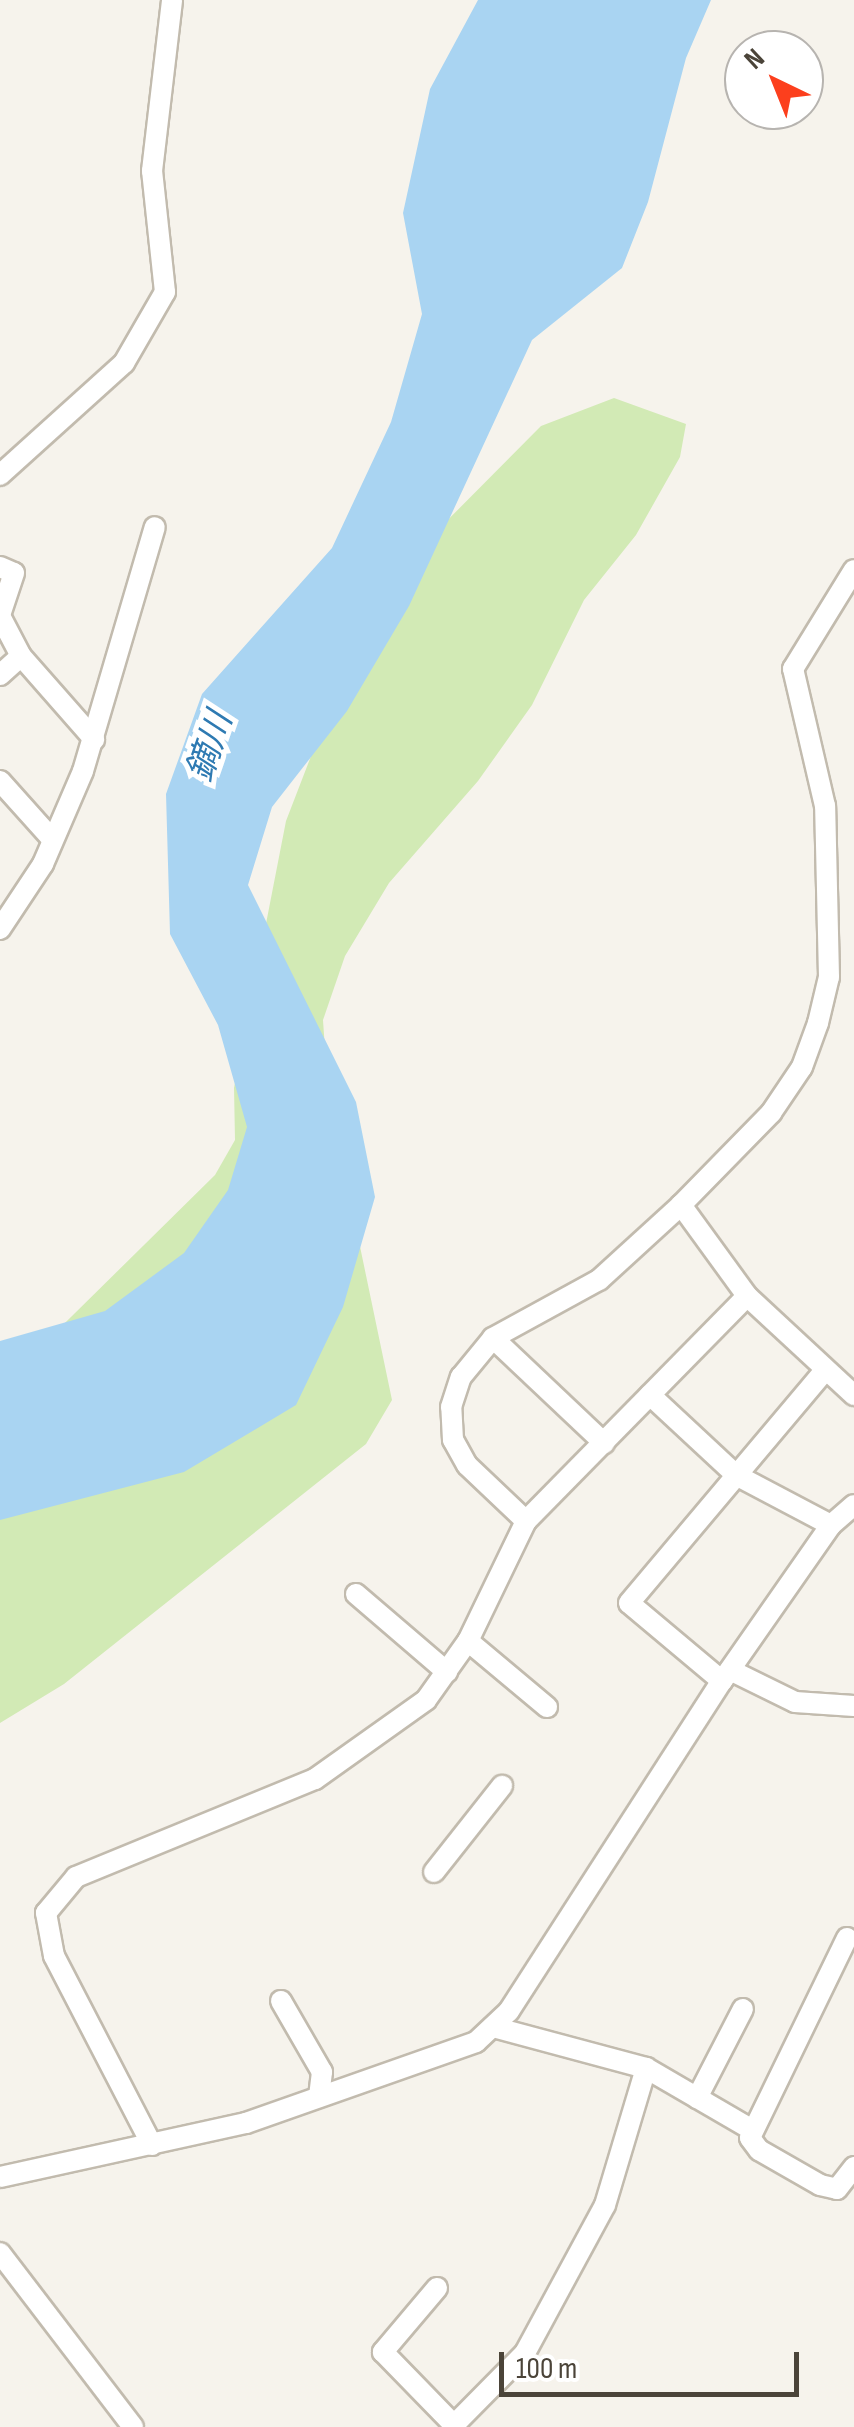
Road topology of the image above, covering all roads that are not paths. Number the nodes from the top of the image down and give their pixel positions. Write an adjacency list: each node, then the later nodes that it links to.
1 (172, 0): 2 (street)
2 (0, 475)
3 (155, 527): 9 (street)
4 (0, 566): 6 (street)
5 (854, 570): 13 (street)
6 (0, 616): 7 (street)
7 (22, 656): 8 (street); 9 (street)
8 (0, 675)
9 (94, 738): 11 (street)
10 (0, 781): 11 (street)
11 (52, 839): 12 (street)
12 (0, 929)
13 (681, 1205): 14 (street); 15 (street)
14 (748, 1296): 16 (street); 17 (street)
15 (493, 1338): 19 (street); 22 (street)
16 (826, 1370): 18 (street); 20 (street)
17 (650, 1395): 19 (street); 20 (street)
18 (854, 1395)
19 (604, 1443): 22 (street)
20 (736, 1474): 23 (street); 27 (street)
21 (854, 1505): 23 (street)
22 (526, 1521): 25 (street)
23 (831, 1525): 27 (street)
24 (356, 1594): 26 (street)
25 (468, 1642): 26 (street); 29 (street)
26 (447, 1672): 40 (street)
27 (726, 1676): 28 (street); 35 (street)
28 (854, 1706)
29 (548, 1707)
30 (502, 1786): 31 (street)
31 (434, 1872)
32 (848, 1938): 39 (street)
33 (281, 2001): 37 (street)
34 (743, 2009): 38 (street)
35 (494, 2027): 36 (street); 37 (street)
36 (646, 2068): 38 (street); 45 (street)
37 (319, 2097): 40 (street)
38 (697, 2098): 39 (street)
39 (751, 2130): 41 (street)
40 (152, 2145): 42 (street)
41 (854, 2168)
42 (0, 2176)
43 (0, 2253): 46 (street)
44 (437, 2288): 45 (street)
45 (453, 2426)
46 (133, 2427)

